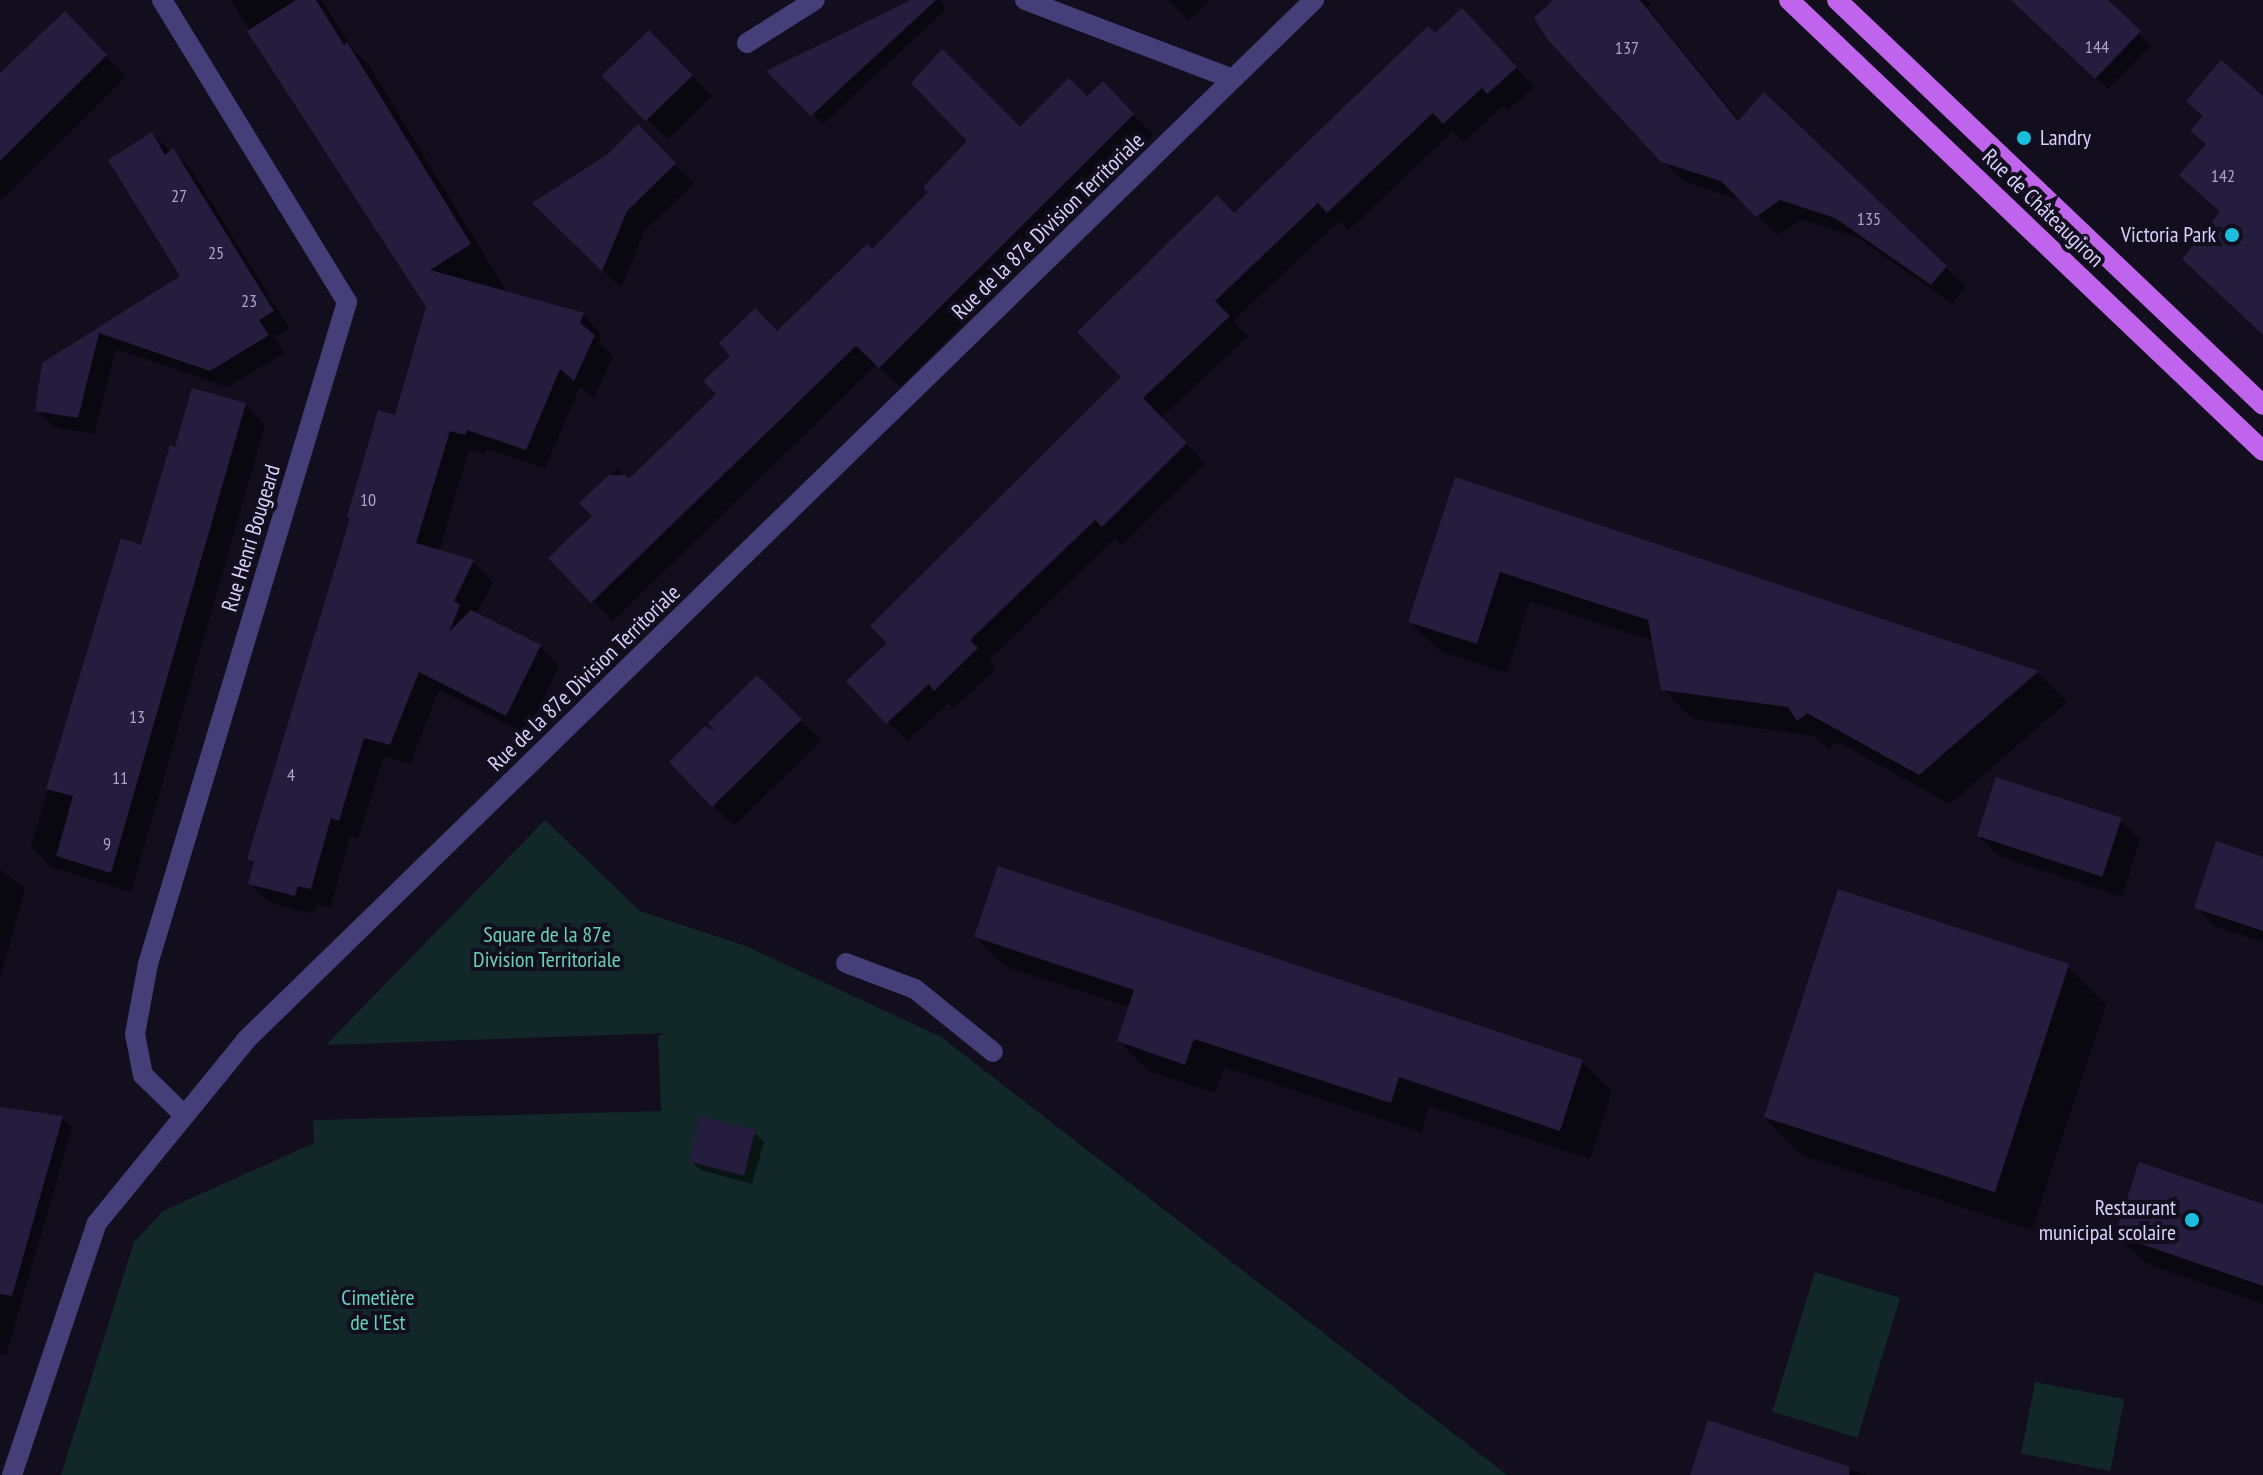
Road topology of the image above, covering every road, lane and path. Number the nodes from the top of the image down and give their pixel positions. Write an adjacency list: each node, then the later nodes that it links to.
1 (162, 0): 13 (street, Rue Henri Bougeard)
2 (815, 0): 7 (street)
3 (1025, 0): 8 (street)
4 (1314, 0): 8 (street, Rue de la 87e Division Territoriale)
5 (1789, 0): 10 (main road, Rue de Châteaugiron)
6 (1837, 0): 9 (main road, Rue de Châteaugiron)
7 (747, 43)
8 (1233, 79): 13 (street, Rue de la 87e Division Territoriale)
9 (2263, 405)
10 (2263, 451)
11 (846, 963): 12 (street)
12 (993, 1052)
13 (184, 1115): 14 (street, Rue de la 87e Division Territoriale)
14 (12, 1475)

